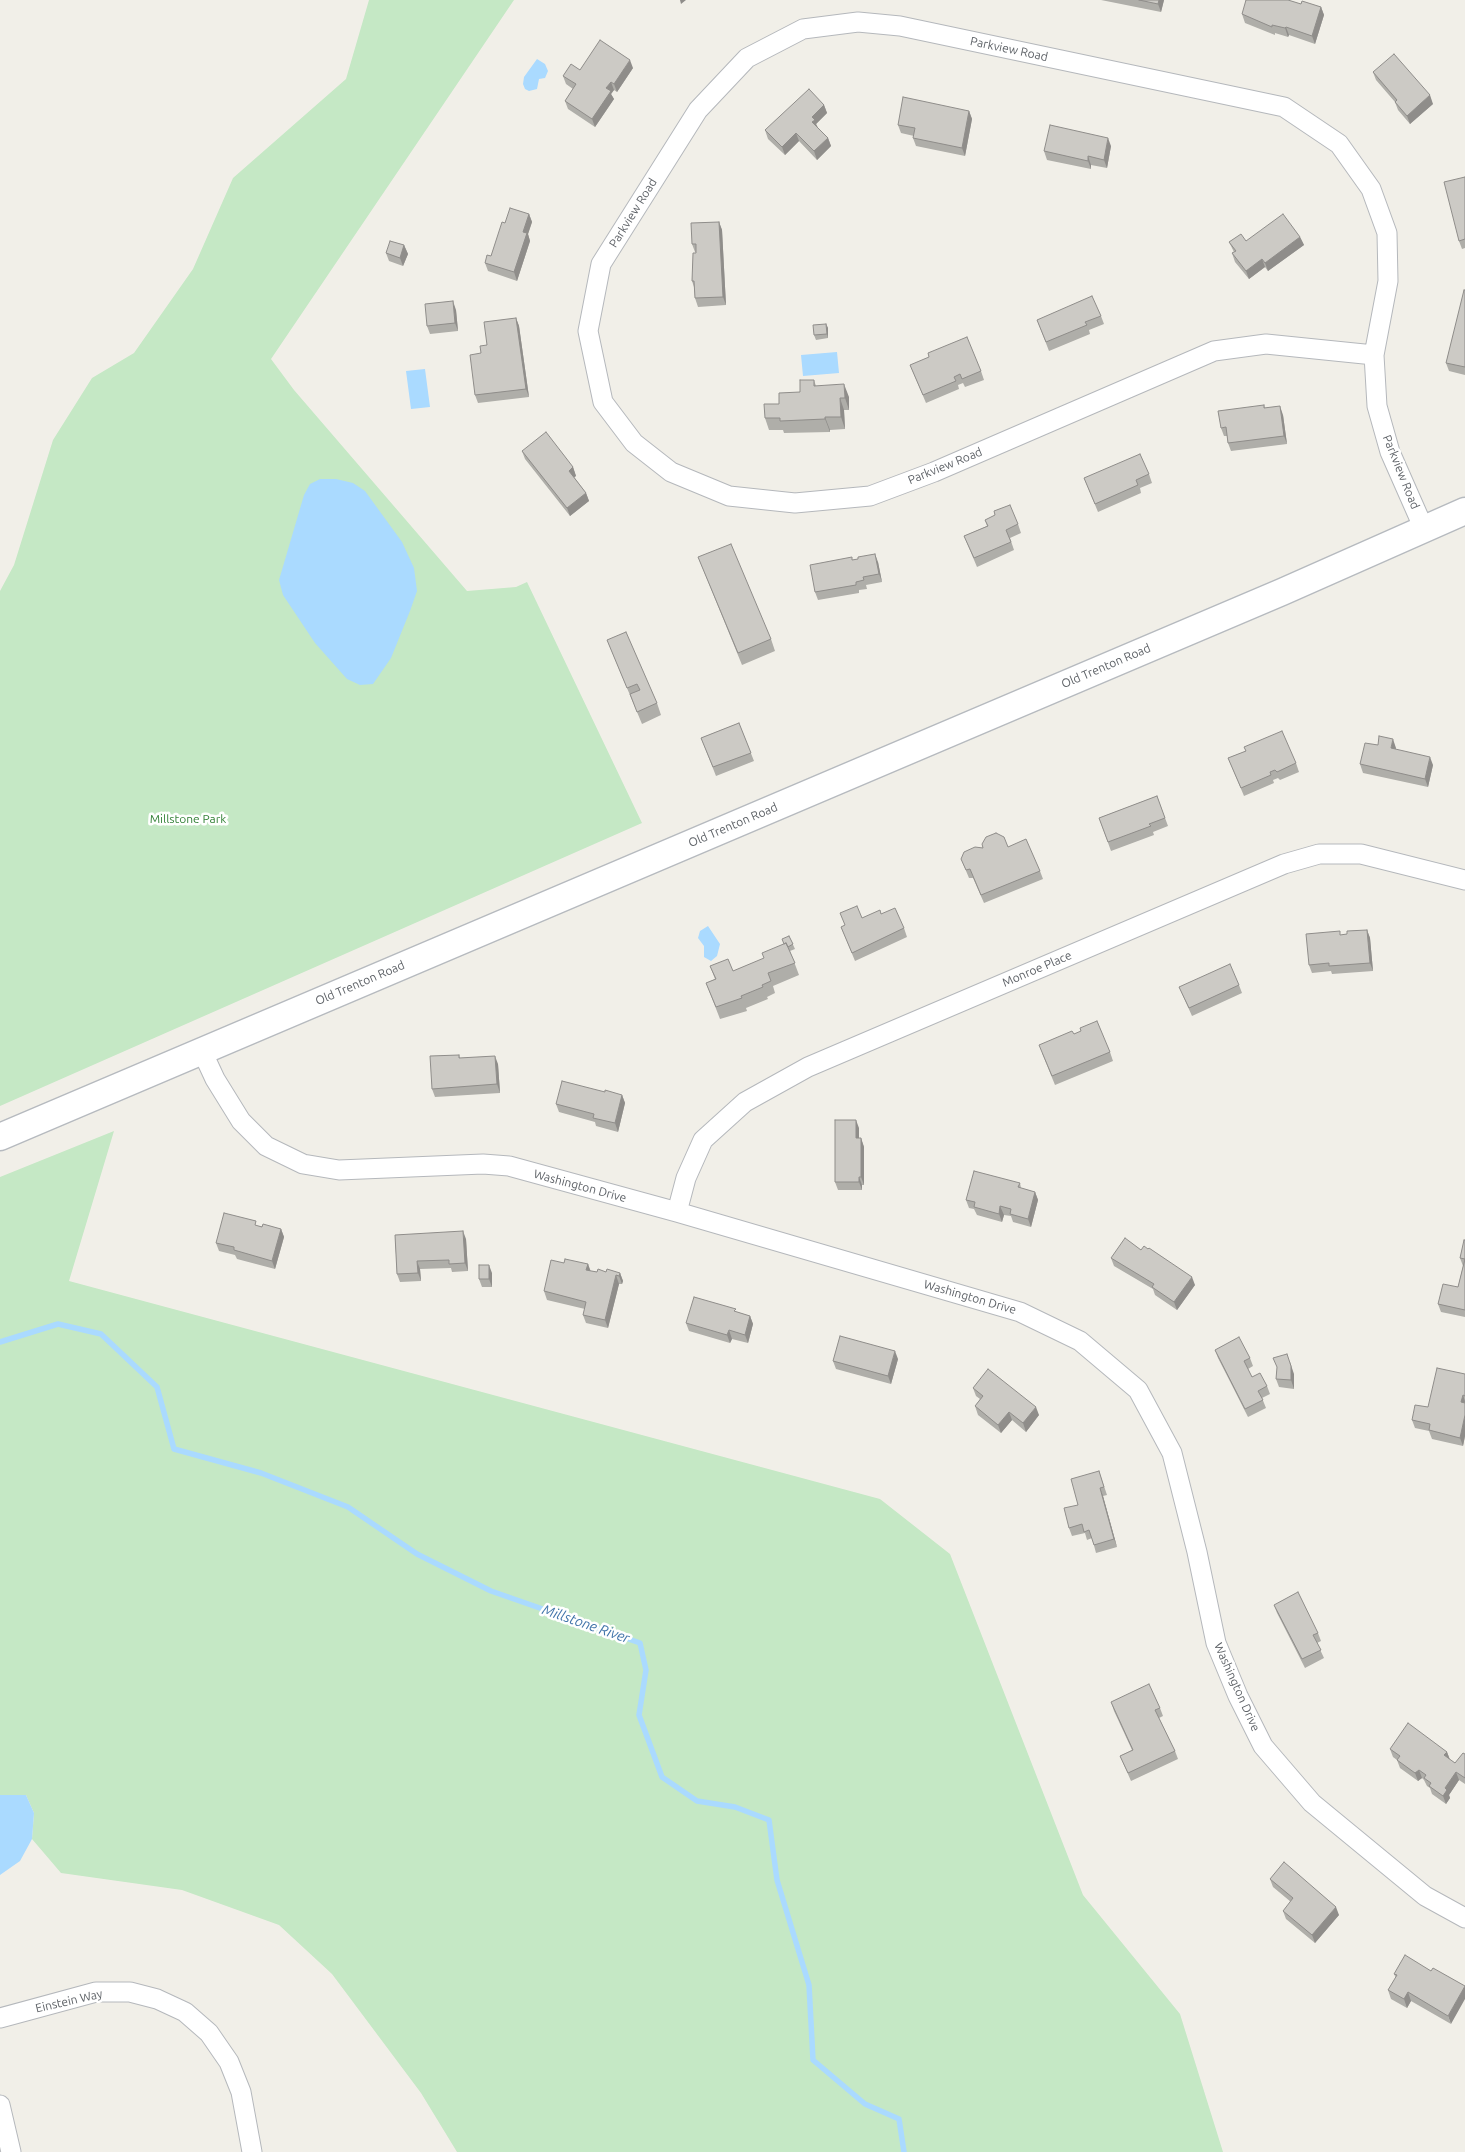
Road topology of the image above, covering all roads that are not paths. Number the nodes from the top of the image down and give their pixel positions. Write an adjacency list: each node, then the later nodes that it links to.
1 (1374, 355): 1 (street, Parkview Road); 3 (street, Parkview Road)
2 (1465, 511): 3 (main road, Old Trenton Road)
3 (1424, 529): 5 (main road, Old Trenton Road)
4 (1465, 880): 7 (street, Monroe Place)
5 (202, 1052): 6 (main road, Old Trenton Road); 7 (street, Washington Drive)
6 (0, 1137)
7 (677, 1212): 8 (street, Washington Drive)
8 (1465, 1918)
9 (0, 2018): 12 (street, Einstein Way)
10 (0, 2105): 11 (street)
11 (11, 2152)
12 (252, 2152)

